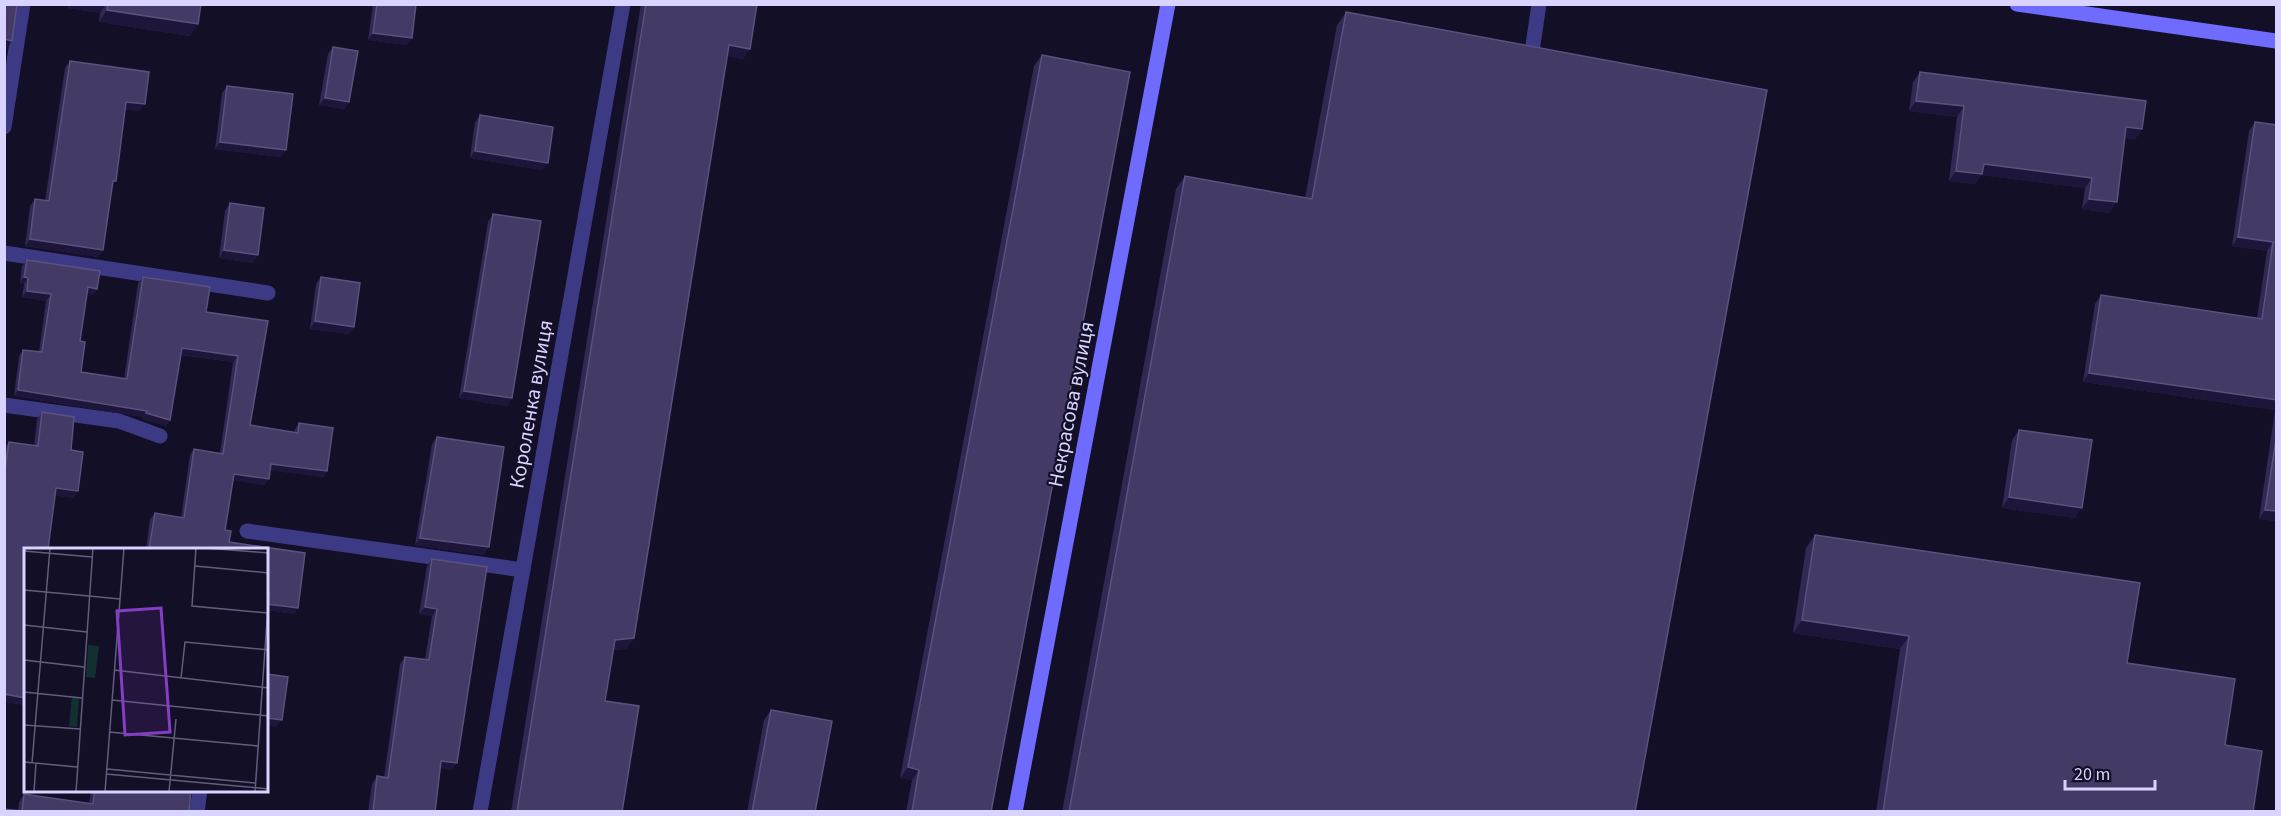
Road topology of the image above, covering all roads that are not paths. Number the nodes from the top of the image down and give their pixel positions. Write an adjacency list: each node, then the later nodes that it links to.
1 (23, 4): 8 (street)
2 (622, 4): 14 (street, Короленка вулиця)
3 (1168, 4): 18 (street, Некрасова вулиця)
4 (1539, 4): 7 (street)
5 (2017, 4): 6 (street)
6 (2277, 41)
7 (1532, 52)
8 (4, 127)
9 (4, 253): 10 (street)
10 (268, 293)
11 (4, 405): 12 (street)
12 (160, 436)
13 (247, 531): 14 (street)
14 (523, 570): 17 (street, Короленка вулиця)
15 (200, 792): 16 (street)
16 (197, 812)
17 (480, 812)
18 (1016, 812)

